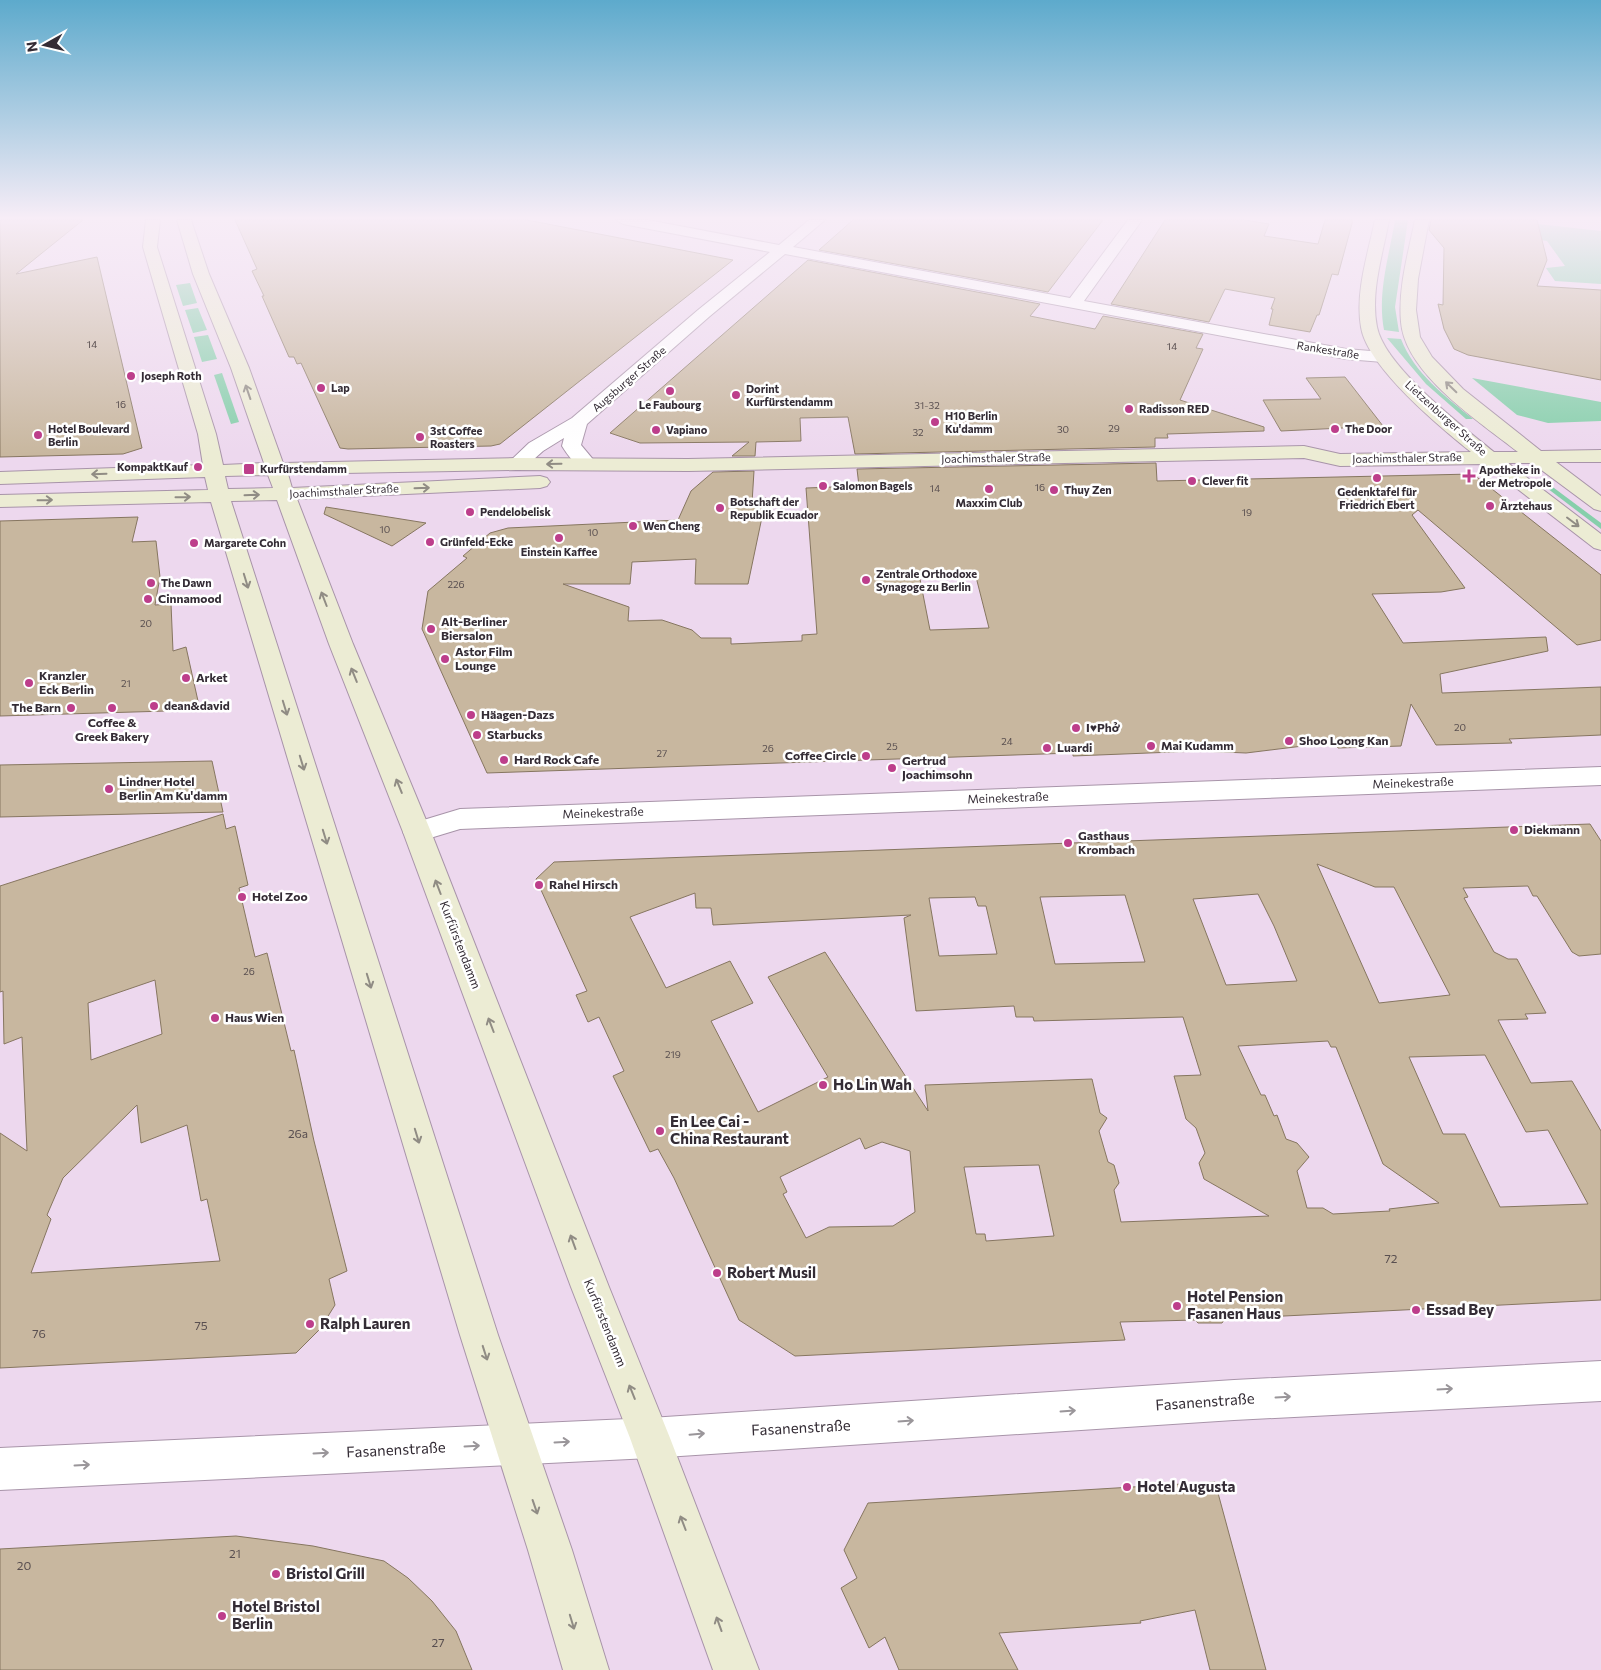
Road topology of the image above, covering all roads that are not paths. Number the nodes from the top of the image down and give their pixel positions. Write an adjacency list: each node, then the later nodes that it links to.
1 (166, 298): 25 (main road)
2 (211, 298): 23 (main road, Kurfürstendamm, one-way to 2)
3 (724, 298): 10 (street, Augsburger Straße)
4 (1046, 298): 8 (street, Rankestraße)
5 (1078, 298): 8 (street)
6 (1367, 298): 9 (main road, Lietzenburger Straße)
7 (1409, 298): 11 (main road, one-way to 7)
8 (1074, 303): 9 (street, Rankestraße)
9 (1383, 357): 14 (main road, Lietzenburger Straße)
10 (578, 422): 20 (street); 21 (street, Augsburger Straße)
11 (1513, 439): 12 (main road, Joachimsthaler Straße); 14 (main road, Joachimsthaler Straße); 17 (main road)
12 (1543, 439)
13 (1444, 440): 14 (main road, Joachimsthaler Straße)
14 (1468, 440): 19 (main road, Lietzenburger Straße)
15 (1345, 442): 16 (main road, Joachimsthaler Straße)
16 (1304, 452): 19 (main road, Joachimsthaler Straße); 22 (main road, Joachimsthaler Straße)
17 (1535, 456): 18 (main road, Joachimsthaler Straße); 19 (main road, Joachimsthaler Straße); 28 (main road)
18 (1601, 456)
19 (1488, 457): 29 (main road, Lietzenburger Straße, one-way to 29)
20 (586, 463): 21 (main road, Joachimsthaler Straße, one-way to 21); 22 (main road, Joachimsthaler Straße)
21 (517, 464): 23 (main road, Joachimsthaler Straße)
22 (688, 465): 26 (main road, Joachimsthaler Straße, one-way to 22)
23 (276, 469): 25 (main road, Joachimsthaler Straße); 26 (main road, Kurfürstendamm)
24 (0, 478): 25 (main road, Joachimsthaler Straße, one-way to 24)
25 (216, 483): 26 (main road, Joachimsthaler Straße, one-way to 26); 27 (main road, Joachimsthaler Straße, one-way to 25); 34 (main road, one-way to 34)
26 (284, 494): 31 (main road, Kurfürstendamm, one-way to 26)
27 (0, 501)
28 (1601, 505)
29 (1601, 544)
30 (1601, 776): 31 (street, Meinekestraße)
31 (417, 832): 33 (main road, Kurfürstendamm, one-way to 31)
32 (1601, 1381): 33 (street, Fasanenstraße, one-way to 32)
33 (650, 1438): 34 (street, Fasanenstraße, one-way to 33); 37 (main road, Kurfürstendamm, one-way to 33)
34 (514, 1444): 35 (street, Fasanenstraße, one-way to 34); 36 (main road, one-way to 36)
35 (0, 1469)
36 (586, 1670)
37 (736, 1670)

